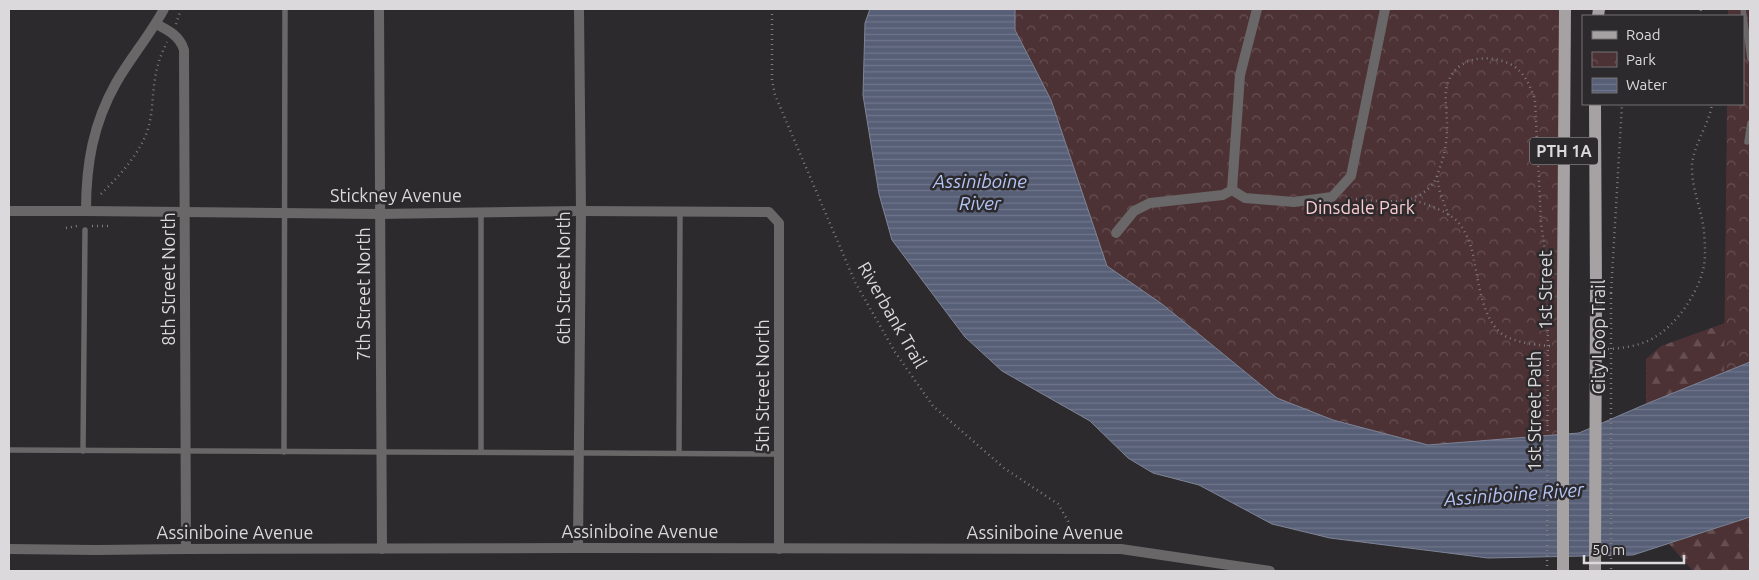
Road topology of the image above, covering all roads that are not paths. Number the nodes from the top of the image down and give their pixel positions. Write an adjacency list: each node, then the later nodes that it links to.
1 (164, 9): 9 (street)
2 (285, 9): 21 (lane)
3 (379, 9): 22 (street, 7th Street North)
4 (579, 9): 18 (street, 6th Street North)
5 (1257, 9): 14 (street)
6 (1385, 9): 14 (street)
7 (1565, 9): 41 (main road, 1st Street / PTH 1A, bridge)
8 (1744, 16): 10 (lane)
9 (156, 24): 16 (street); 17 (street, 8th Street North)
10 (1750, 59)
11 (1595, 105): 42 (main road, PTH 1A, bridge)
12 (1750, 123): 13 (lane)
13 (1746, 142)
14 (1232, 190): 25 (street)
15 (9, 211): 16 (street, Stickney Avenue)
16 (86, 211): 17 (street, Stickney Avenue)
17 (186, 211): 21 (street, Stickney Avenue); 28 (street, 8th Street North)
18 (581, 211): 19 (street, Stickney Avenue); 20 (street, Stickney Avenue); 32 (street, 6th Street North)
19 (480, 212): 22 (street, Stickney Avenue); 31 (lane)
20 (680, 212): 23 (street, Stickney Avenue); 33 (lane)
21 (284, 213): 22 (street, Stickney Avenue); 29 (lane)
22 (379, 214): 30 (street, 7th Street North)
23 (779, 223): 34 (street, 5th Street North)
24 (85, 230): 27 (lane)
25 (1116, 233)
26 (9, 450): 27 (lane)
27 (83, 451): 28 (lane)
28 (186, 452): 29 (lane); 37 (street, 8th Street North)
29 (284, 452): 30 (lane)
30 (381, 452): 31 (lane); 38 (street, 7th Street North)
31 (481, 452): 32 (lane)
32 (579, 452): 33 (lane); 35 (street, 6th Street North)
33 (679, 453): 34 (lane)
34 (779, 454): 39 (street, 5th Street North)
35 (578, 548): 38 (street, Assiniboine Avenue); 39 (street, Assiniboine Avenue)
36 (9, 549): 37 (street, Assiniboine Avenue)
37 (186, 549): 38 (street, Assiniboine Avenue)
38 (382, 549)
39 (780, 549): 40 (street, Assiniboine Avenue)
40 (1270, 571)
41 (1563, 571)
42 (1595, 571)

